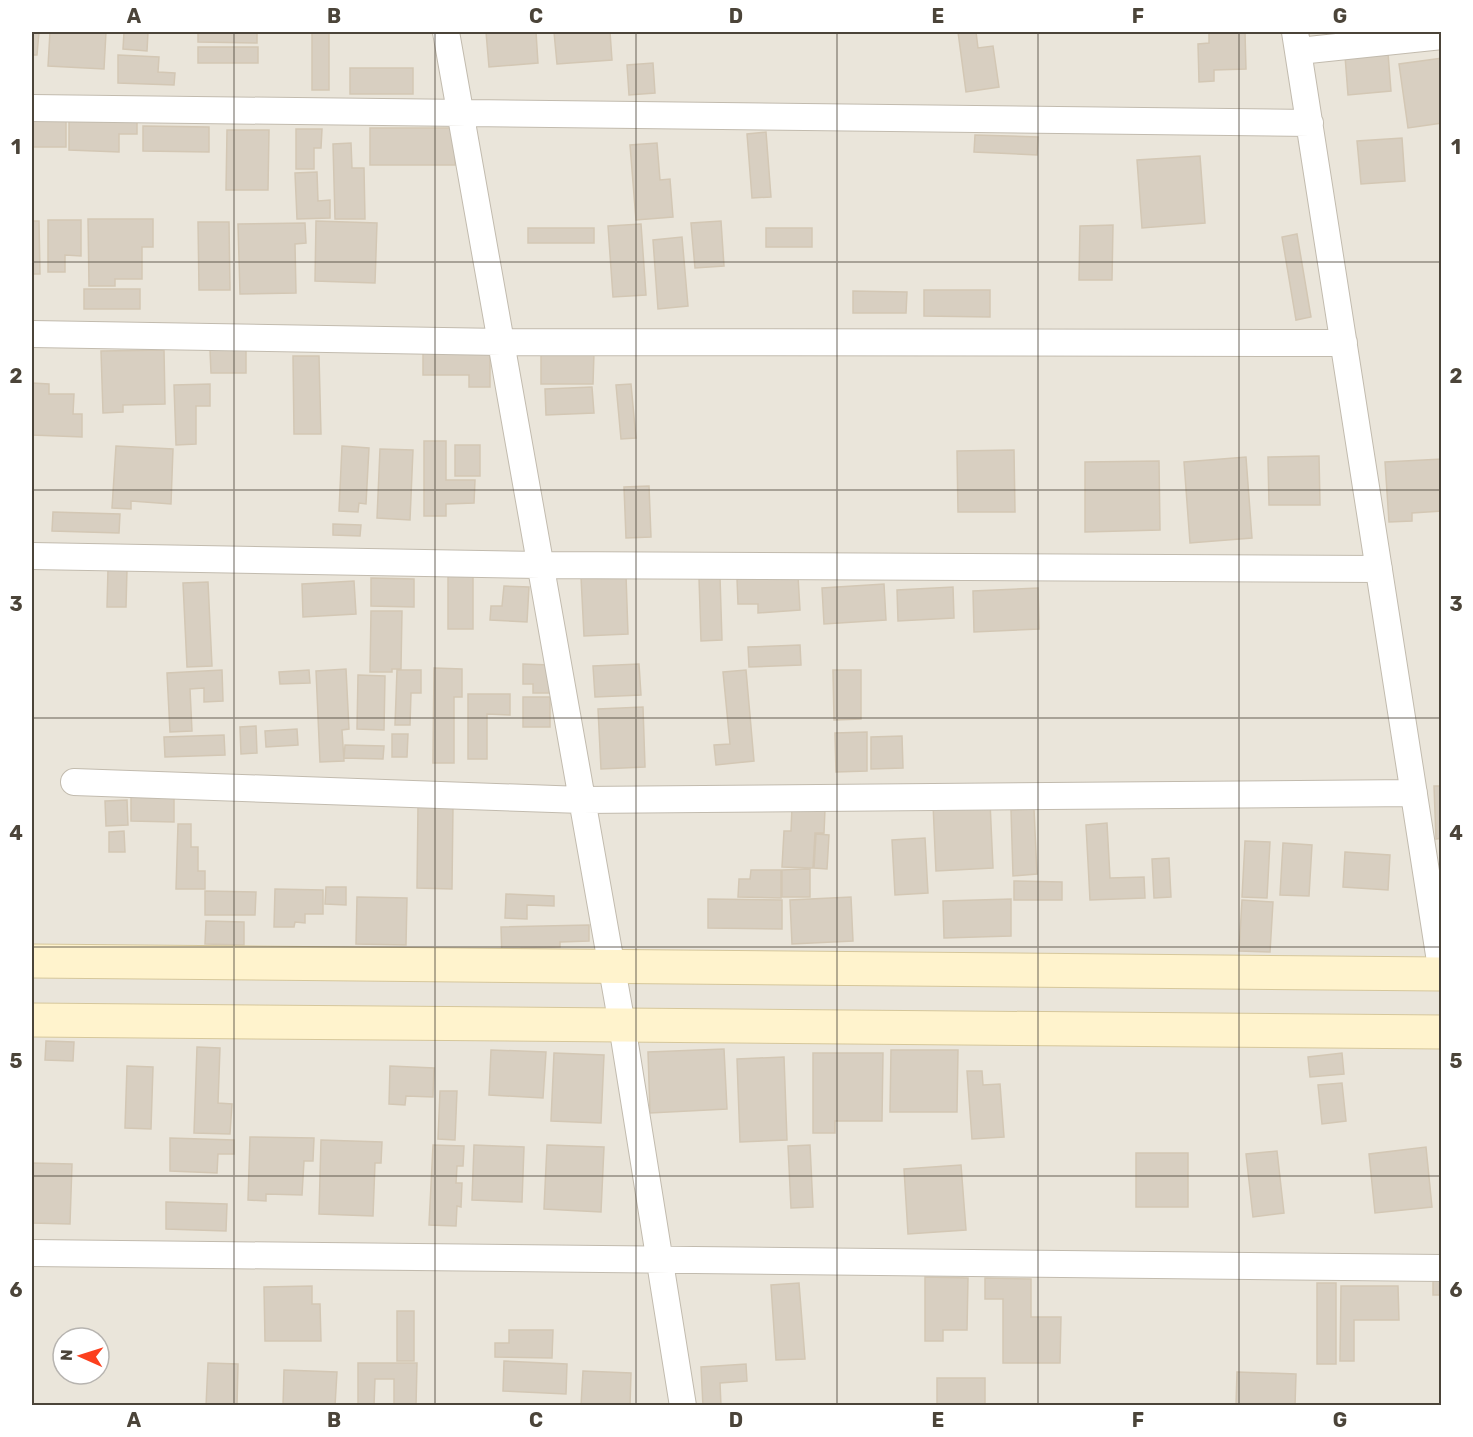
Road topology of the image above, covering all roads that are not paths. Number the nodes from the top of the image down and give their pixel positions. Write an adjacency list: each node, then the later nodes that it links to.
1 (446, 32): 5 (street)
2 (1442, 36): 3 (street)
3 (1297, 41): 6 (street)
4 (32, 108): 5 (street)
5 (461, 114): 6 (street); 8 (street)
6 (1310, 123): 9 (street)
7 (32, 334): 8 (street)
8 (501, 342): 9 (street); 11 (street)
9 (1344, 343): 12 (street)
10 (32, 556): 11 (street)
11 (541, 565): 12 (street); 15 (street)
12 (1379, 569): 14 (street)
13 (74, 782): 15 (street)
14 (1414, 793): 15 (street); 18 (street)
15 (582, 800): 17 (street)
16 (32, 961): 17 (main road)
17 (611, 966): 18 (main road); 20 (street)
18 (1442, 974)
19 (32, 1020): 20 (main road)
20 (622, 1025): 21 (main road); 23 (street)
21 (1442, 1032)
22 (32, 1253): 23 (street)
23 (660, 1261): 24 (street); 25 (street)
24 (1442, 1268)
25 (683, 1406)

